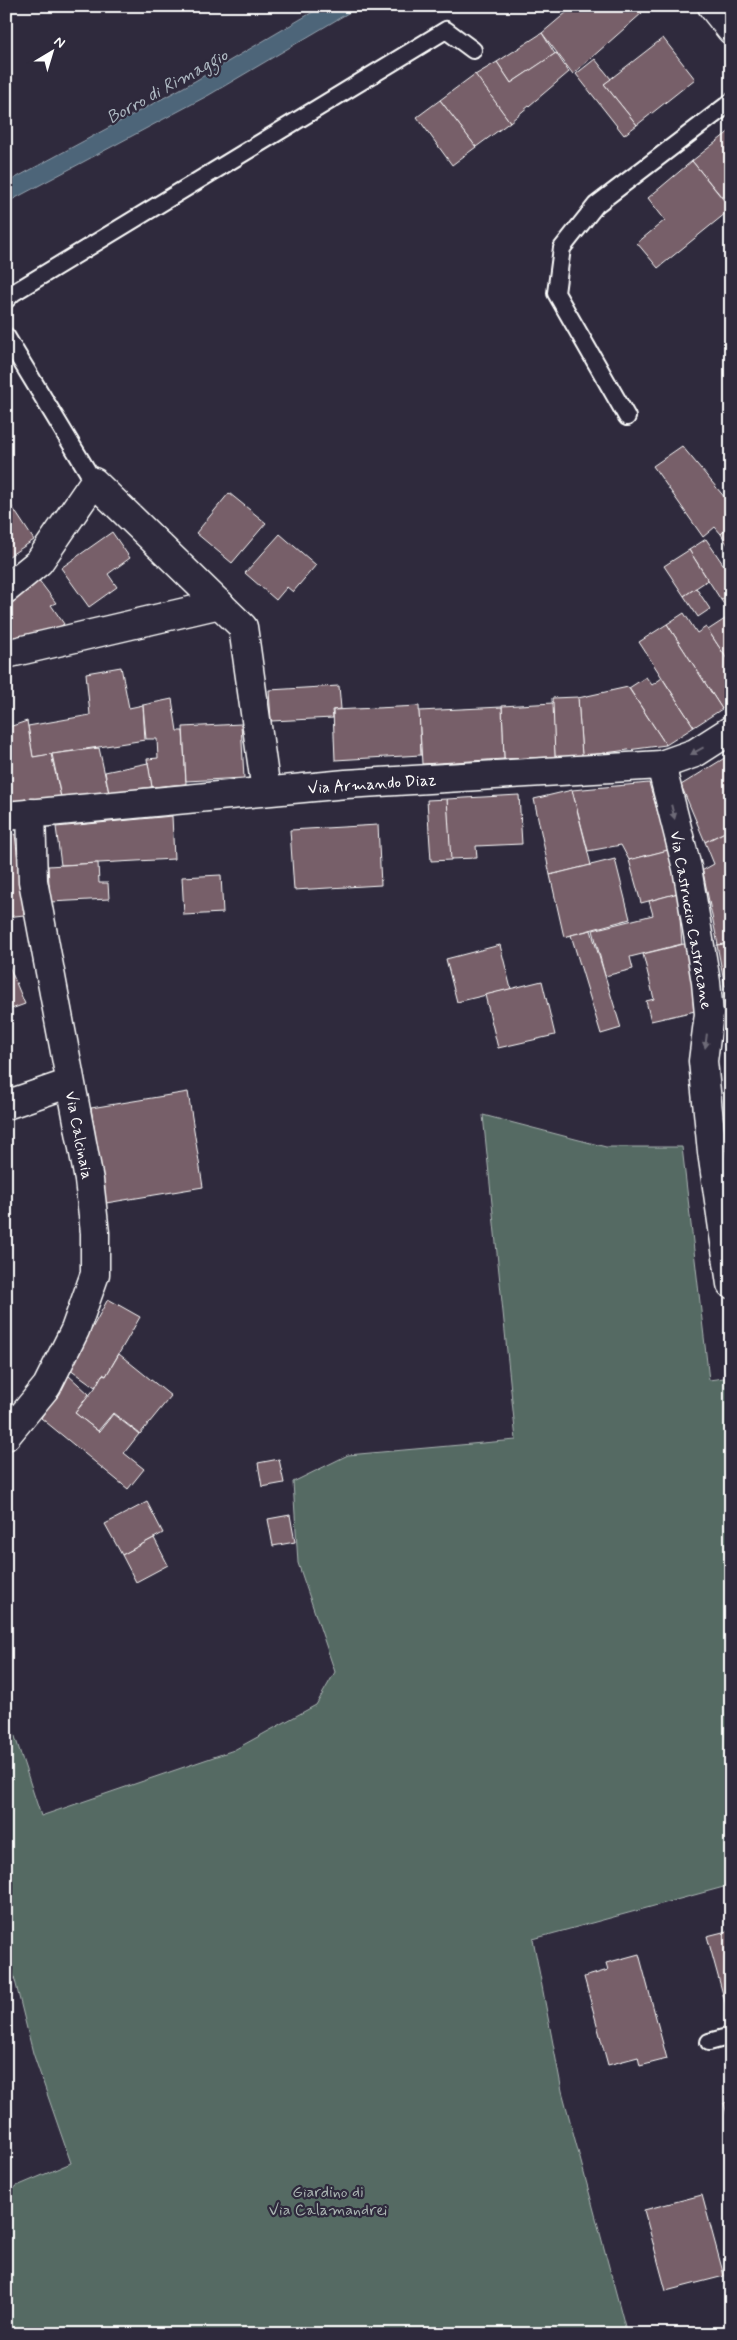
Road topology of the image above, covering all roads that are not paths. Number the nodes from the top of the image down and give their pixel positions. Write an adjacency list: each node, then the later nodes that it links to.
1 (712, 6): 2 (street)
2 (731, 30)
3 (473, 50): 5 (lane)
4 (731, 102): 7 (lane)
5 (6, 300)
6 (6, 336): 8 (lane)
7 (627, 417)
8 (94, 482): 9 (street); 10 (street)
9 (6, 589)
10 (220, 604): 11 (street); 14 (street)
11 (6, 654)
12 (731, 730): 13 (street, Via Armando Diaz, one-way to 13)
13 (661, 765): 14 (street, Via Armando Diaz); 18 (street, Via Castruccio Castracane, one-way to 18)
14 (266, 791): 15 (street, Via Armando Diaz)
15 (19, 815): 16 (street, Via Calcinaia)
16 (70, 1084): 17 (street); 19 (street, Via Calcinaia)
17 (6, 1105)
18 (731, 1284)
19 (6, 1436)
20 (731, 2036): 21 (lane)
21 (709, 2042)

